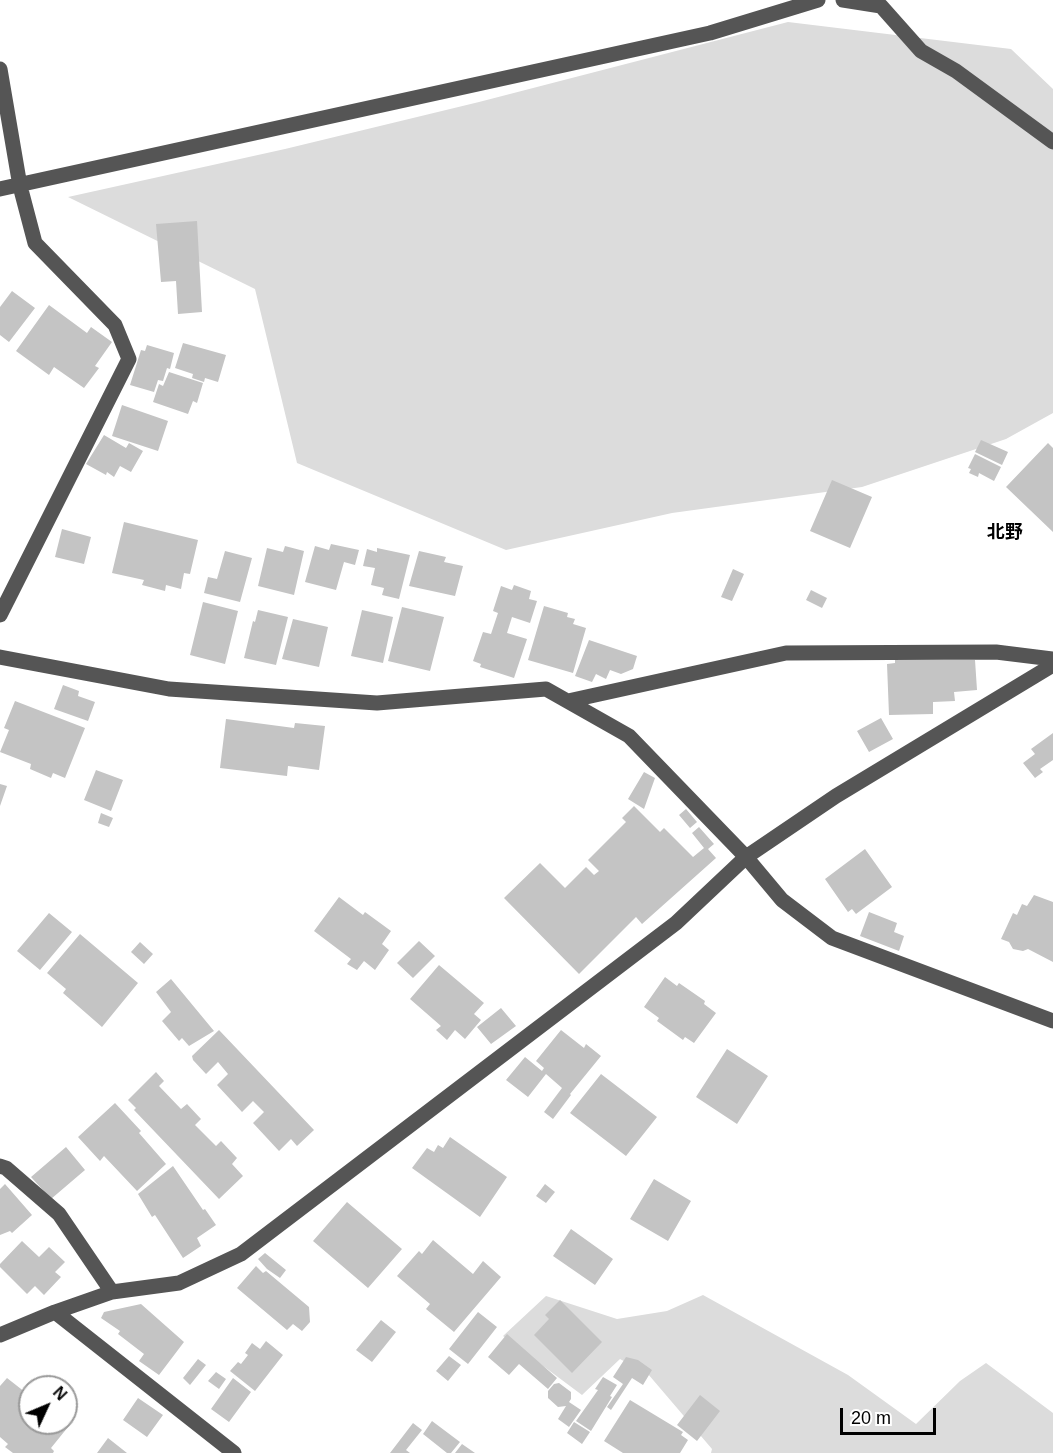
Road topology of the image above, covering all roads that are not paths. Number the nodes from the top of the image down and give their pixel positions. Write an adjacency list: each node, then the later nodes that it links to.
1 (818, 0): 5 (street)
2 (843, 0): 4 (street)
3 (0, 69): 5 (street)
4 (1053, 142)
5 (20, 186): 6 (street); 7 (street)
6 (0, 189)
7 (0, 615)
8 (0, 657): 11 (street)
9 (1053, 659): 11 (street)
10 (1053, 665): 12 (street)
11 (568, 701): 12 (street)
12 (746, 857): 13 (street); 15 (street)
13 (1053, 1021)
14 (0, 1166): 15 (street)
15 (112, 1292): 16 (street)
16 (55, 1312): 17 (street); 18 (street)
17 (0, 1335)
18 (234, 1453)

